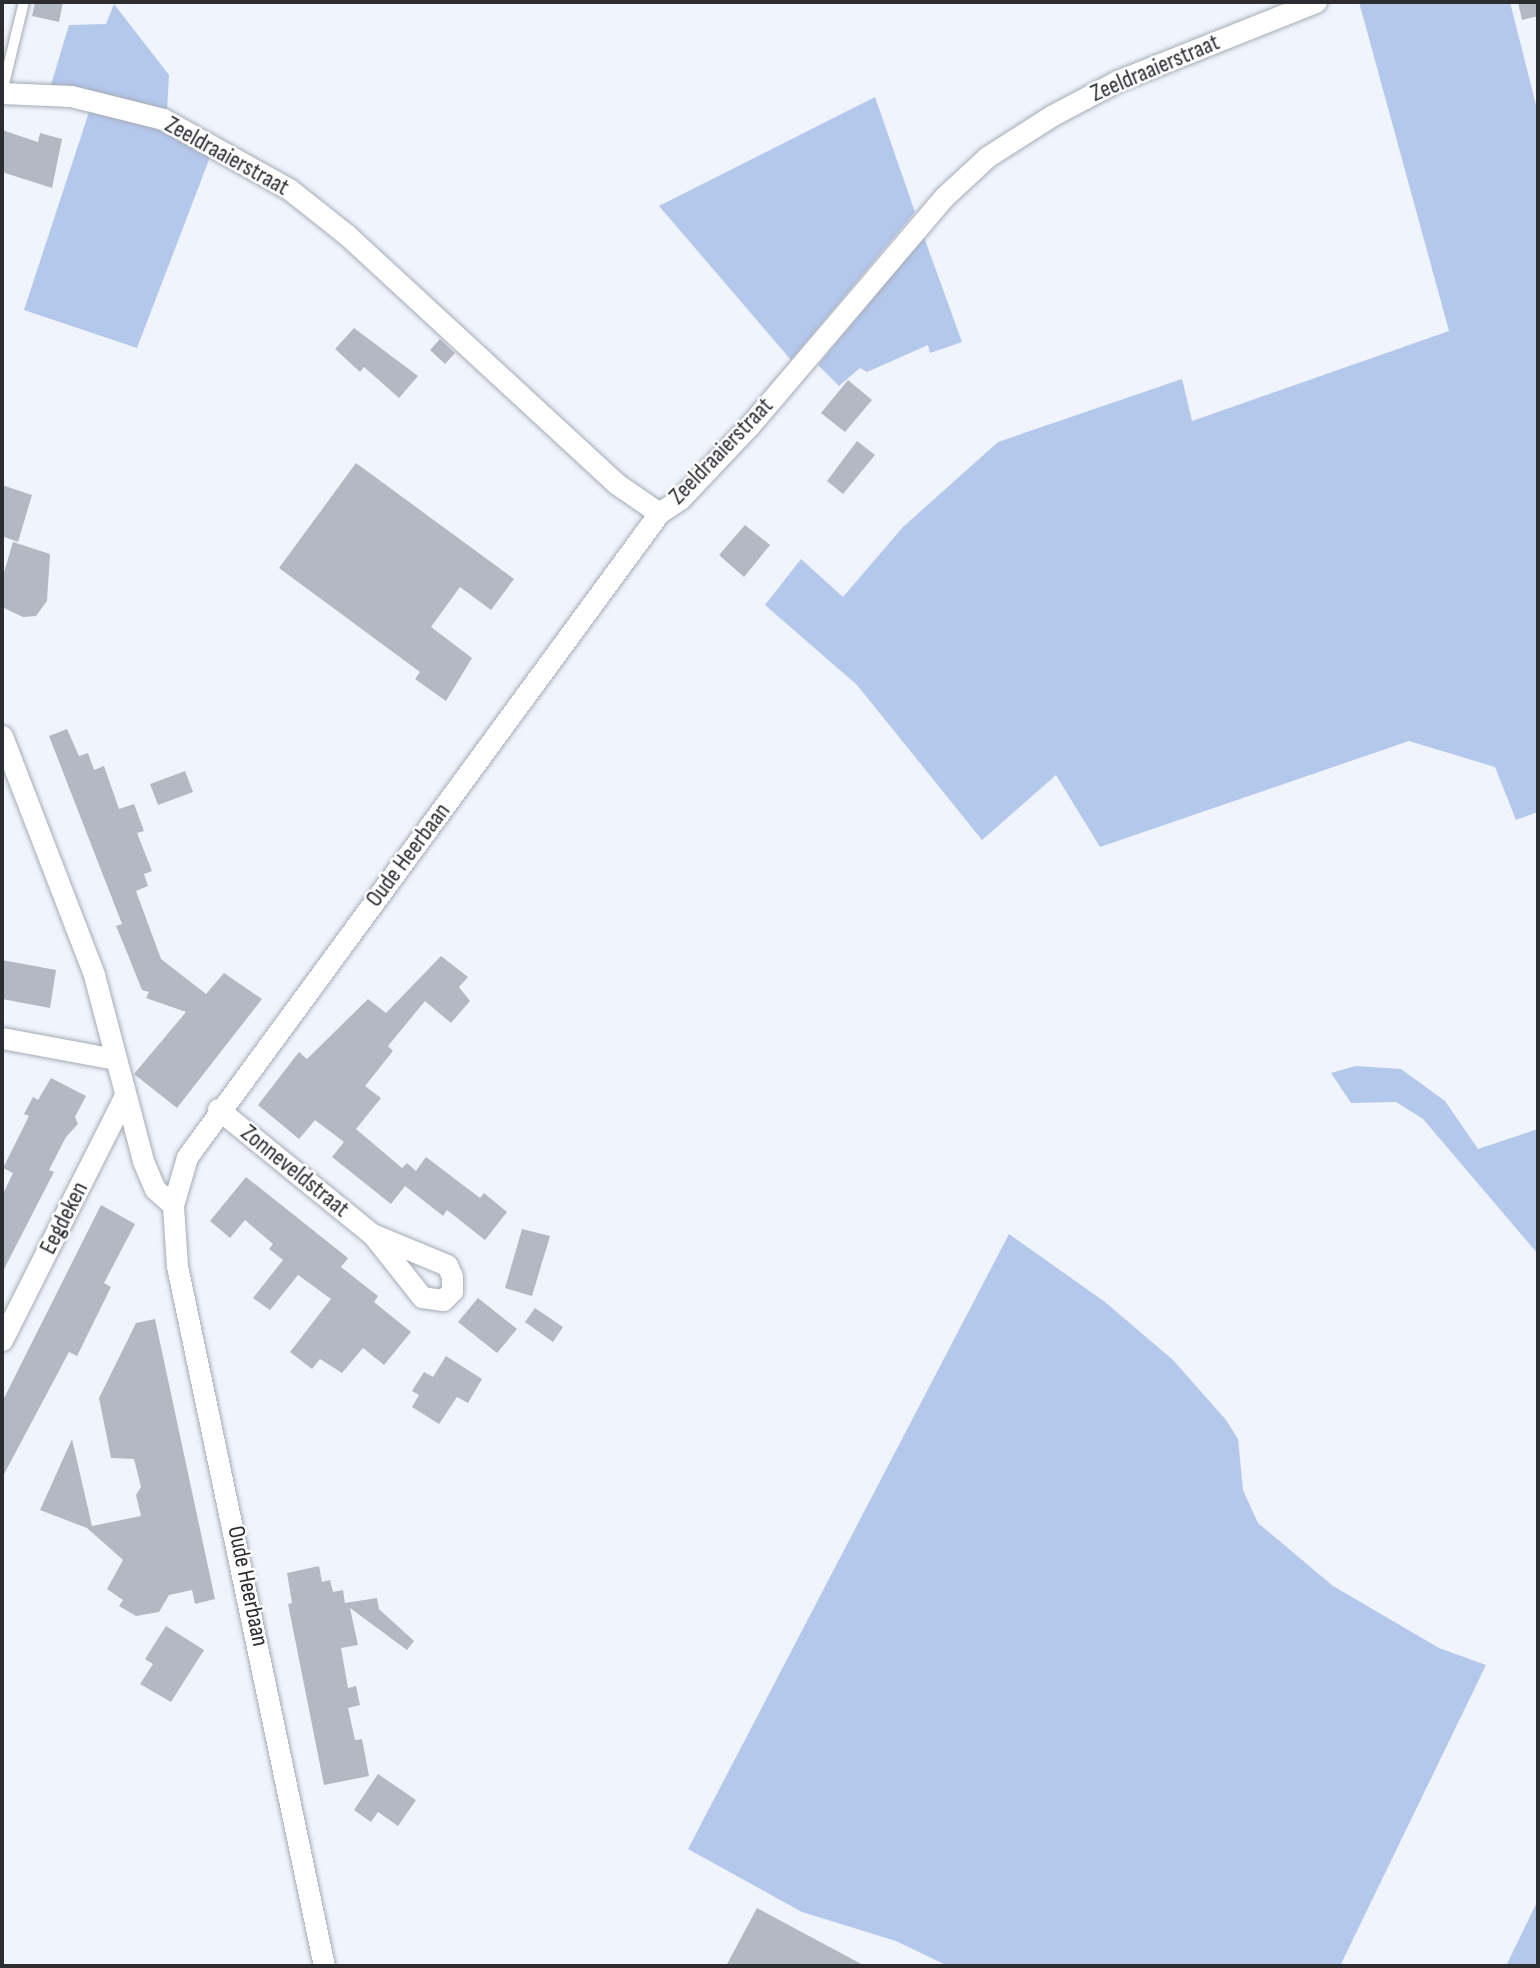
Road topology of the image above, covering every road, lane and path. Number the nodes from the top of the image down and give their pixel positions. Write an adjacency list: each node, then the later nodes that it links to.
1 (24, 2): 3 (lane)
2 (1316, 2): 4 (street, Zeeldraaierstraat)
3 (2, 92): 4 (street, Zeeldraaierstraat)
4 (659, 513): 9 (street, Oude Heerbaan)
5 (2, 736): 7 (street)
6 (2, 1038): 7 (street)
7 (115, 1059): 8 (street)
8 (125, 1095): 10 (street); 12 (street, Eegdeken)
9 (218, 1110): 10 (street, Oude Heerbaan); 11 (street, Zonneveldstraat)
10 (173, 1205): 13 (street, Oude Heerbaan)
11 (372, 1234)
12 (2, 1340)
13 (324, 1966)

